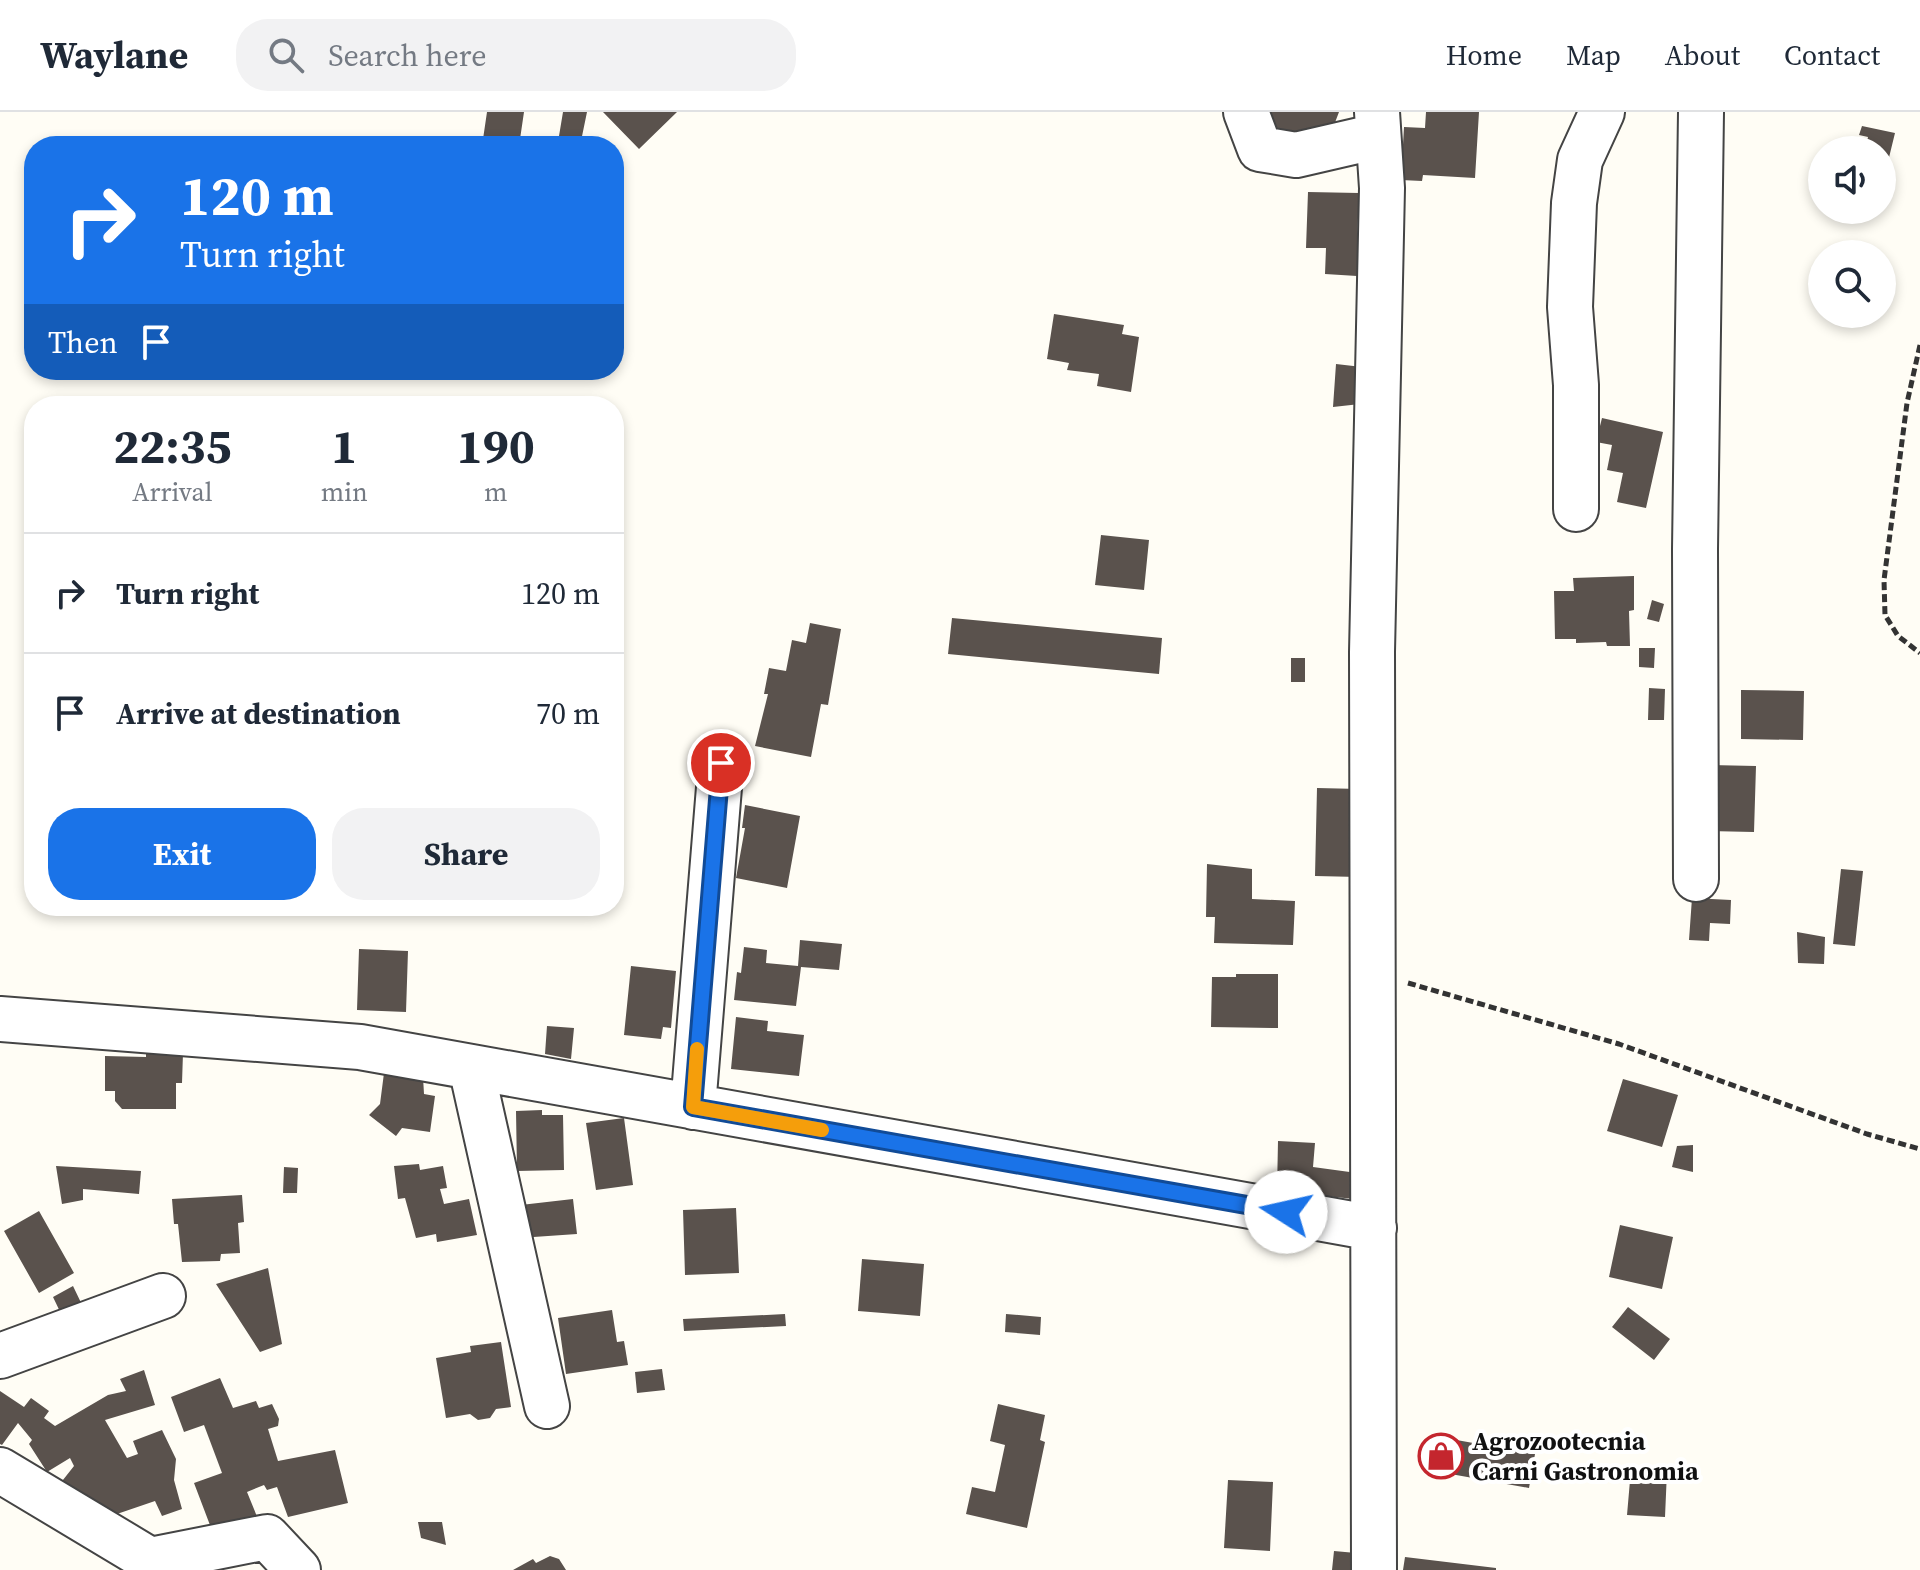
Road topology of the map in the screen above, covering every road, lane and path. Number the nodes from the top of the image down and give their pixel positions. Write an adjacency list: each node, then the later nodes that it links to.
1 (1246, 112): 4 (street)
2 (1602, 112): 6 (street)
3 (1701, 112): 9 (street)
4 (1378, 124): 10 (street)
5 (1920, 345): 7 (path)
6 (1576, 509)
7 (1920, 653)
8 (721, 763): 13 (street)
9 (1696, 879)
10 (1373, 973): 14 (path); 15 (street)
11 (0, 1019): 12 (street)
12 (471, 1067): 13 (street); 18 (street)
13 (693, 1107): 15 (street)
14 (1920, 1149)
15 (1374, 1228): 21 (street)
16 (163, 1296): 17 (street)
17 (0, 1356)
18 (547, 1406)
19 (0, 1470): 20 (street)
20 (298, 1570)
21 (1374, 1570)

